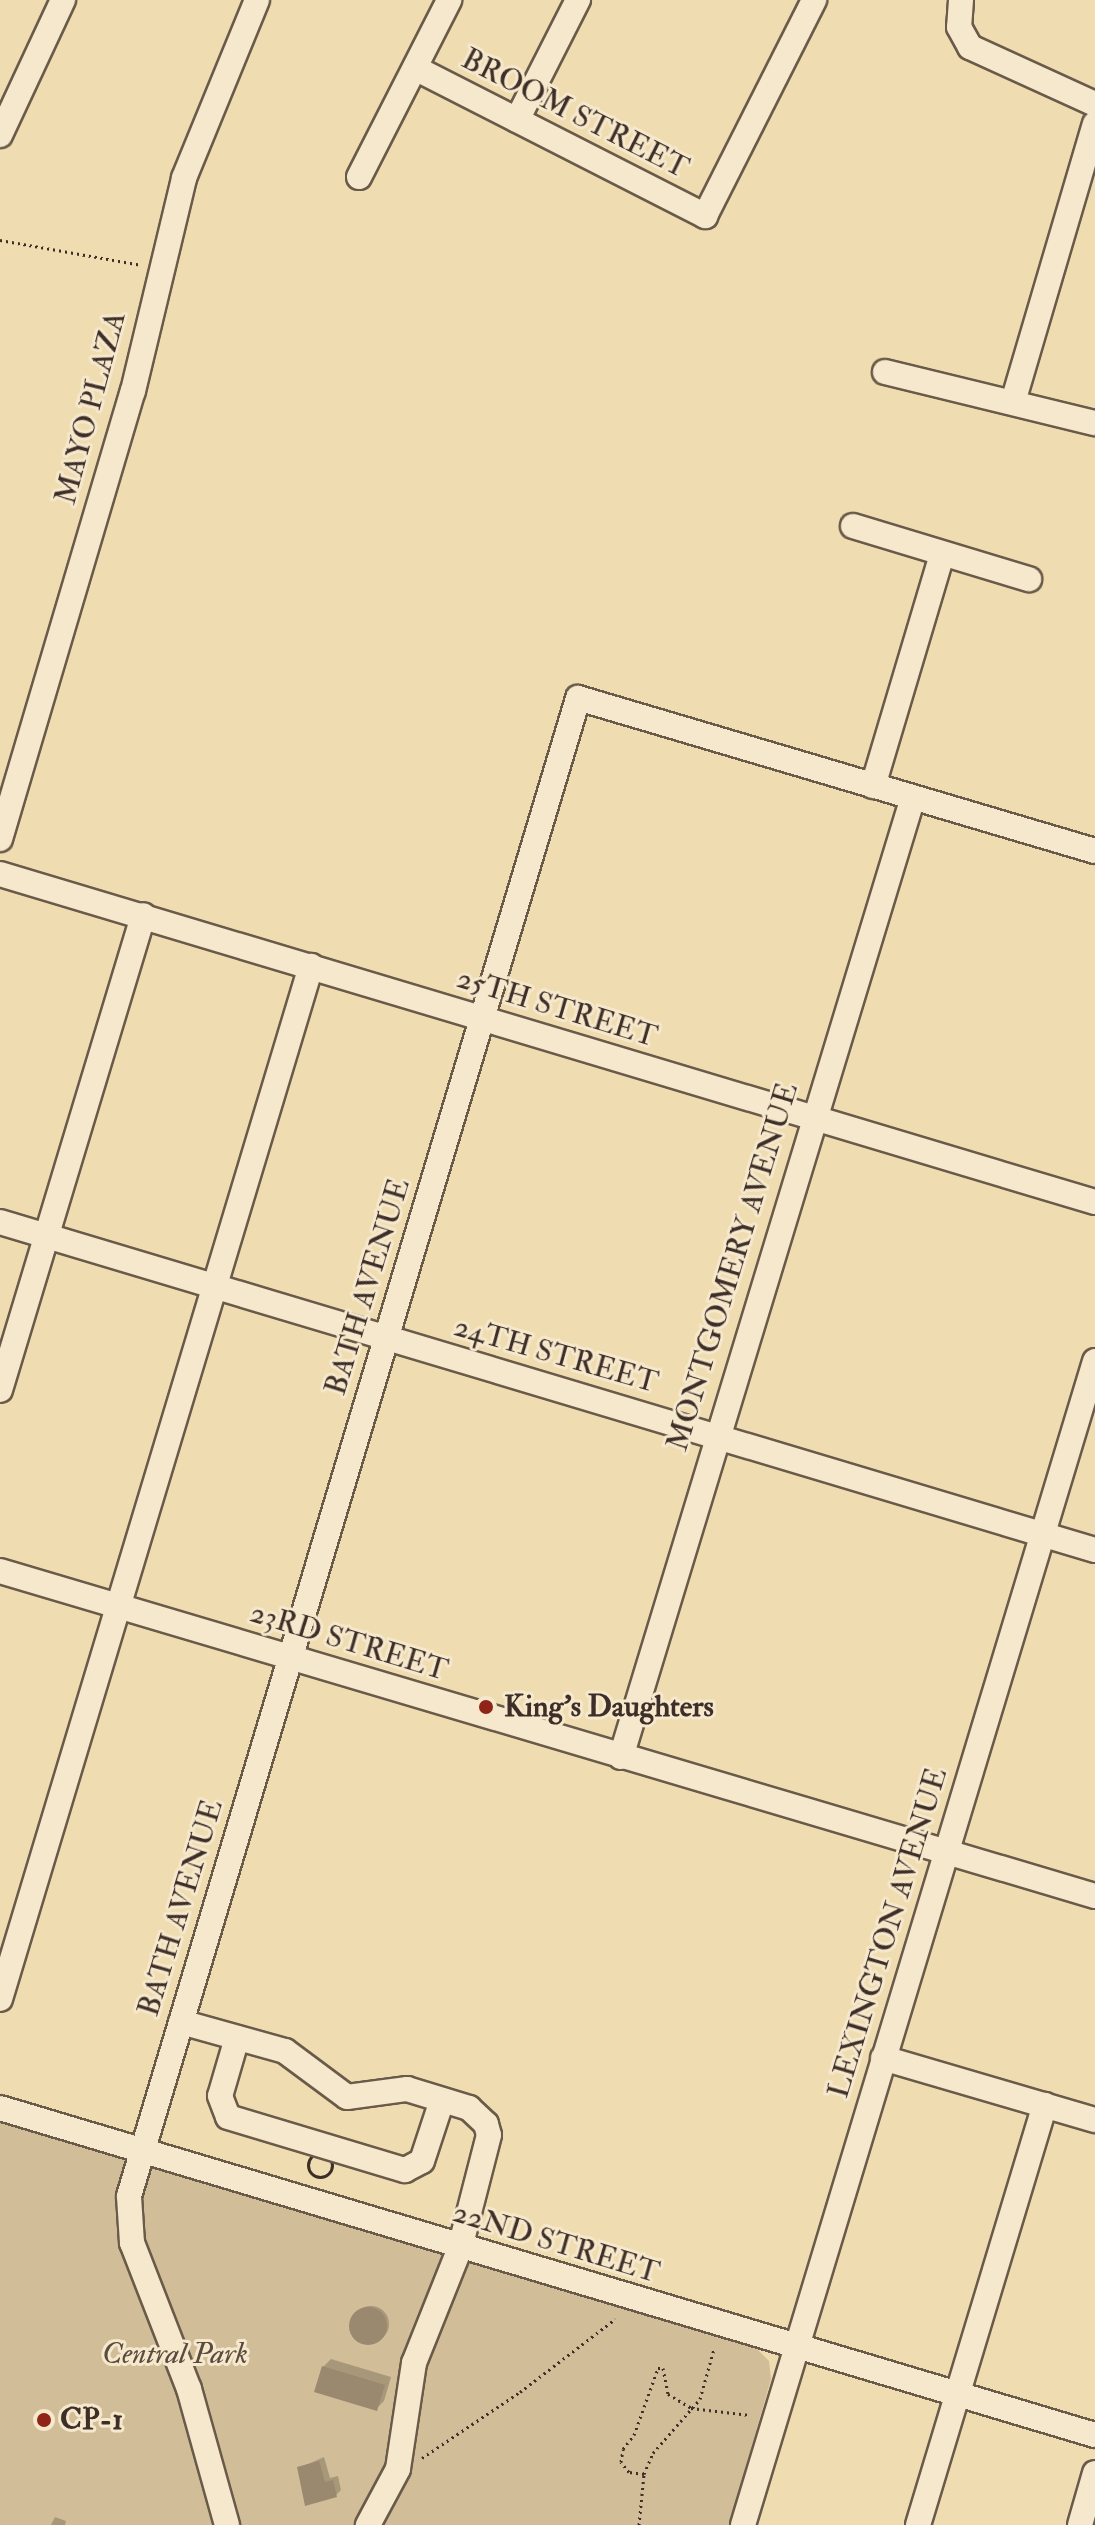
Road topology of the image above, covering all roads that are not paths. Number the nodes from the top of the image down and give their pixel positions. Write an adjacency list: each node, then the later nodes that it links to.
1 (63, 0): 11 (street)
2 (257, 0): 21 (street, MAYO PLAZA)
3 (449, 0): 7 (street)
4 (578, 0): 9 (street)
5 (814, 0): 9 (street, BROOM STREET)
6 (961, 0): 8 (street)
7 (415, 68): 9 (street, BROOM STREET); 12 (street)
8 (1095, 104)
9 (517, 120)
10 (1095, 124): 14 (street)
11 (0, 135)
12 (359, 177)
13 (885, 372): 14 (street)
14 (1013, 402): 15 (street)
15 (1095, 423)
16 (853, 526): 17 (street)
17 (942, 555): 18 (street); 19 (street)
18 (1029, 579)
19 (873, 786): 20 (street); 26 (street, BATH AVENUE)
20 (913, 797): 22 (street); 27 (street, MONTGOMERY AVENUE)
21 (0, 839)
22 (1095, 851)
23 (0, 874): 24 (street, 25TH STREET)
24 (143, 915): 25 (street, 25TH STREET); 30 (street)
25 (311, 966): 26 (street, 25TH STREET); 31 (street)
26 (481, 1019): 27 (street, 25TH STREET); 32 (street, BATH AVENUE)
27 (811, 1117): 28 (street, 25TH STREET); 35 (street, MONTGOMERY AVENUE)
28 (1095, 1202)
29 (0, 1222): 30 (street, 24TH STREET)
30 (46, 1236): 31 (street, 24TH STREET); 34 (street)
31 (215, 1285): 32 (street, 24TH STREET); 39 (street)
32 (386, 1338): 35 (street, 24TH STREET); 40 (street, BATH AVENUE)
33 (1095, 1361): 36 (street, LEXINGTON AVENUE)
34 (0, 1390)
35 (716, 1436): 36 (street, 24TH STREET); 41 (street, MONTGOMERY AVENUE)
36 (1044, 1535): 37 (street, 24TH STREET); 42 (street, LEXINGTON AVENUE)
37 (1095, 1550)
38 (0, 1571): 39 (street, 23RD STREET)
39 (119, 1607): 40 (street, 23RD STREET); 44 (street)
40 (289, 1658): 41 (street, 23RD STREET); 45 (street, BATH AVENUE)
41 (621, 1757): 42 (street, 23RD STREET)
42 (946, 1854): 43 (street, 23RD STREET); 47 (street, LEXINGTON AVENUE)
43 (1095, 1896)
44 (0, 1999)
45 (181, 2022): 46 (street); 52 (street, BATH AVENUE)
46 (237, 2038): 48 (street); 48 (street)
47 (883, 2058): 49 (street); 54 (street, LEXINGTON AVENUE)
48 (442, 2100): 53 (street)
49 (1045, 2105): 51 (street); 55 (street)
50 (0, 2108): 52 (street, 22ND STREET)
51 (1095, 2120)
52 (142, 2150): 53 (street, 22ND STREET); 58 (street, BATH AVENUE)
53 (460, 2248): 54 (street, 22ND STREET); 59 (street)
54 (795, 2347): 55 (street, 22ND STREET); 60 (street, LEXINGTON AVENUE)
55 (955, 2393): 56 (street, 22ND STREET); 61 (street)
56 (1095, 2435)
57 (1095, 2473): 62 (street)
58 (227, 2525)
59 (368, 2525)
60 (743, 2525)
61 (918, 2525)
62 (1080, 2525)

